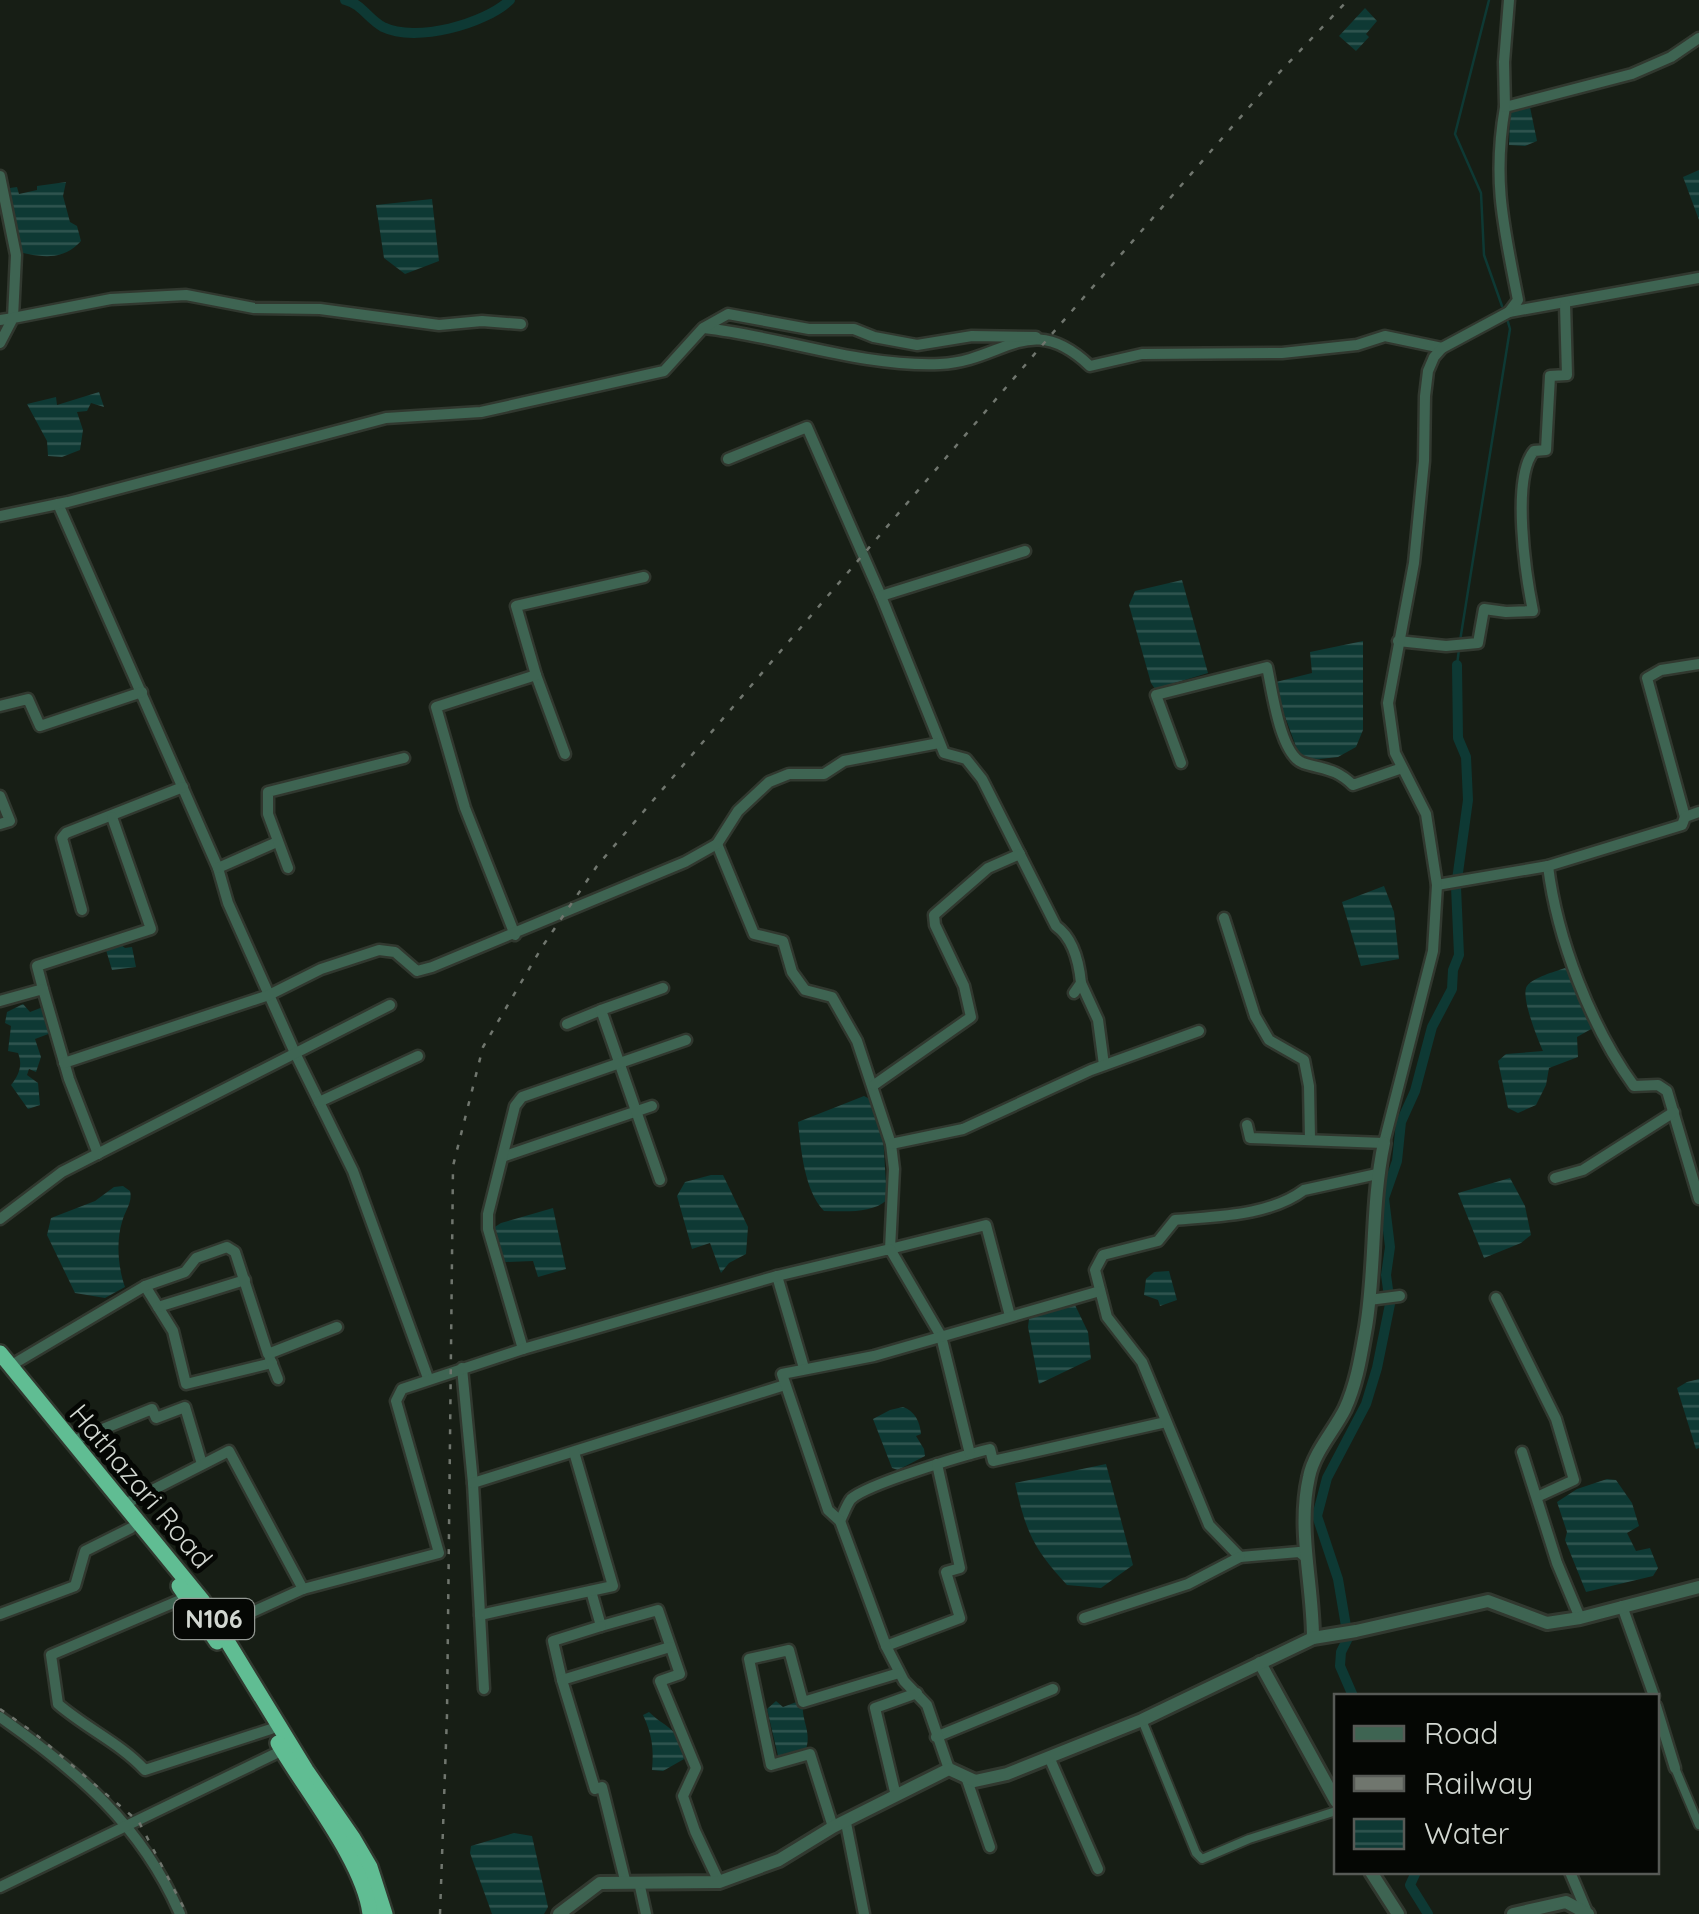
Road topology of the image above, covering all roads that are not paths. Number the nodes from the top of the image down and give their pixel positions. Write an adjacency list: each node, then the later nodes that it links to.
1 (1509, 0): 3 (street)
2 (1699, 38): 3 (street)
3 (1505, 106): 7 (street)
4 (0, 176): 8 (street)
5 (1699, 278): 6 (street)
6 (1565, 304): 7 (street); 21 (street)
7 (1509, 312): 14 (street)
8 (13, 318): 9 (street); 10 (street); 13 (street)
9 (0, 320)
10 (520, 324)
11 (702, 328): 12 (street); 12 (street); 16 (street)
12 (1036, 337): 14 (street)
13 (0, 343)
14 (1442, 348): 21 (street)
15 (728, 459): 20 (street)
16 (58, 504): 17 (street); 24 (street)
17 (0, 516)
18 (1024, 551): 20 (street)
19 (644, 577): 23 (street)
20 (881, 596): 26 (street)
21 (1398, 640): 30 (street)
22 (1699, 664): 35 (street)
23 (536, 675): 27 (street); 46 (street)
24 (142, 692): 25 (street); 31 (street)
25 (0, 706)
26 (939, 743): 38 (street); 39 (street)
27 (565, 754)
28 (404, 758): 37 (street)
29 (1181, 763): 30 (street)
30 (1402, 768): 43 (street)
31 (184, 787): 34 (street); 41 (street)
32 (0, 796): 36 (street)
33 (1699, 812): 35 (street)
34 (112, 817): 44 (street); 49 (street)
35 (1685, 817): 40 (street)
36 (0, 824)
37 (277, 842): 41 (street); 42 (street)
38 (717, 844): 46 (street); 63 (street)
39 (1020, 854): 47 (street); 63 (street)
40 (1548, 866): 43 (street); 67 (street)
41 (218, 868): 51 (street)
42 (288, 868)
43 (1437, 885): 70 (street)
44 (82, 910)
45 (1224, 918): 69 (street)
46 (515, 934): 51 (street)
47 (1081, 982): 50 (street); 62 (street)
48 (663, 988): 54 (street)
49 (43, 989): 52 (street); 61 (street)
50 (1074, 993)
51 (269, 995): 58 (street); 61 (street)
52 (0, 1001)
53 (390, 1005): 58 (street)
54 (601, 1010): 55 (street); 60 (street)
55 (567, 1024)
56 (1199, 1031): 62 (street)
57 (686, 1040): 60 (street)
58 (295, 1053): 64 (street); 72 (street)
59 (418, 1056): 64 (street)
60 (618, 1061): 66 (street); 73 (street)
61 (64, 1062): 72 (street)
62 (1104, 1065): 71 (street)
63 (874, 1085): 71 (street)
64 (320, 1102): 97 (street)
65 (652, 1106): 66 (street)
66 (637, 1110): 73 (street); 77 (street)
67 (1674, 1112): 74 (street); 76 (street)
68 (1247, 1125): 69 (street)
69 (1310, 1139): 70 (street)
70 (1384, 1143): 75 (street)
71 (891, 1144): 80 (street)
72 (98, 1154): 79 (street)
73 (505, 1156): 92 (street)
74 (1695, 1164): 78 (street)
75 (1377, 1174): 84 (street); 87 (street)
76 (1555, 1178)
77 (660, 1180)
78 (1699, 1199)
79 (0, 1220)
80 (890, 1249): 81 (street); 89 (street); 91 (street)
81 (777, 1276): 92 (street); 96 (street)
82 (245, 1280): 83 (street); 88 (street); 93 (street)
83 (145, 1286): 88 (street); 94 (street)
84 (1100, 1291): 89 (street); 100 (street)
85 (1400, 1296): 87 (street)
86 (1496, 1298): 108 (street)
87 (1368, 1300): 113 (street)
88 (158, 1307): 93 (street)
89 (1010, 1316): 91 (street)
90 (337, 1327): 93 (street)
91 (941, 1336): 96 (street); 104 (street)
92 (524, 1349): 95 (street)
93 (270, 1358): 98 (street)
94 (3, 1362): 101 (highway, Hathazari Road / N106); 111 (highway, Hathazari Road / N106)
95 (462, 1368): 97 (street); 107 (street)
96 (804, 1368): 99 (street)
97 (428, 1378): 115 (street)
98 (278, 1379)
99 (786, 1385): 102 (street); 110 (street)
100 (1166, 1422): 104 (street); 112 (street)
101 (71, 1442): 105 (street); 109 (highway, Hathazari Road / N106)
102 (574, 1452): 107 (street); 116 (street)
103 (1522, 1452): 108 (street)
104 (970, 1454): 106 (street)
105 (202, 1464): 109 (street); 115 (street)
106 (937, 1464): 110 (street); 126 (street)
107 (474, 1483): 120 (street)
108 (1538, 1496): 122 (street)
109 (123, 1505): 124 (highway, Hathazari Road / N106)
110 (840, 1521): 126 (street)
111 (131, 1528): 117 (highway, Hathazari Road / N106); 119 (street)
112 (1240, 1557): 113 (street); 121 (street)
113 (1304, 1557): 125 (street)
114 (1699, 1587): 118 (street)
115 (304, 1589): 124 (street)
116 (590, 1591): 120 (street); 123 (street)
117 (187, 1597): 138 (highway, Hathazari Road / N106); 138 (street)
118 (1622, 1606): 122 (street); 134 (street)
119 (0, 1614)
120 (480, 1615): 131 (street)
121 (1084, 1618)
122 (1580, 1618): 125 (street)
123 (600, 1626): 127 (street); 130 (street)
124 (219, 1627): 162 (highway, Hathazari Road / N106)
125 (1312, 1638): 128 (street)
126 (886, 1646): 129 (street)
127 (670, 1647): 130 (street); 156 (street)
128 (1260, 1663): 137 (street); 146 (street)
129 (899, 1673): 133 (street); 148 (street)
130 (562, 1680): 155 (street)
131 (484, 1689)
132 (1053, 1689): 139 (street)
133 (917, 1693): 139 (street); 145 (street)
134 (1653, 1694)
135 (1659, 1716): 142 (street)
136 (0, 1717): 150 (street)
137 (1142, 1720): 141 (street); 147 (street)
138 (271, 1729): 140 (highway, Hathazari Road / N106)
139 (936, 1737): 143 (street)
140 (282, 1750): 150 (street); 161 (highway, Hathazari Road / N106)
141 (1049, 1757): 144 (street); 152 (street)
142 (1675, 1768): 149 (street)
143 (949, 1769): 144 (street); 145 (street)
144 (967, 1780): 151 (street)
145 (896, 1796): 148 (street)
146 (1334, 1798)
147 (1334, 1812)
148 (839, 1825): 156 (street); 164 (street)
149 (1699, 1825)
150 (130, 1827): 157 (street); 160 (street)
151 (990, 1847)
152 (1098, 1869)
153 (1371, 1874): 165 (street)
154 (1571, 1874): 159 (street)
155 (632, 1881): 156 (street); 158 (street); 163 (street)
156 (719, 1882)
157 (0, 1887)
158 (560, 1912)
159 (1587, 1912): 166 (street)
160 (180, 1914)
161 (370, 1914)
162 (385, 1914)
163 (646, 1914)
164 (864, 1914)
165 (1398, 1914)
166 (1513, 1914)

